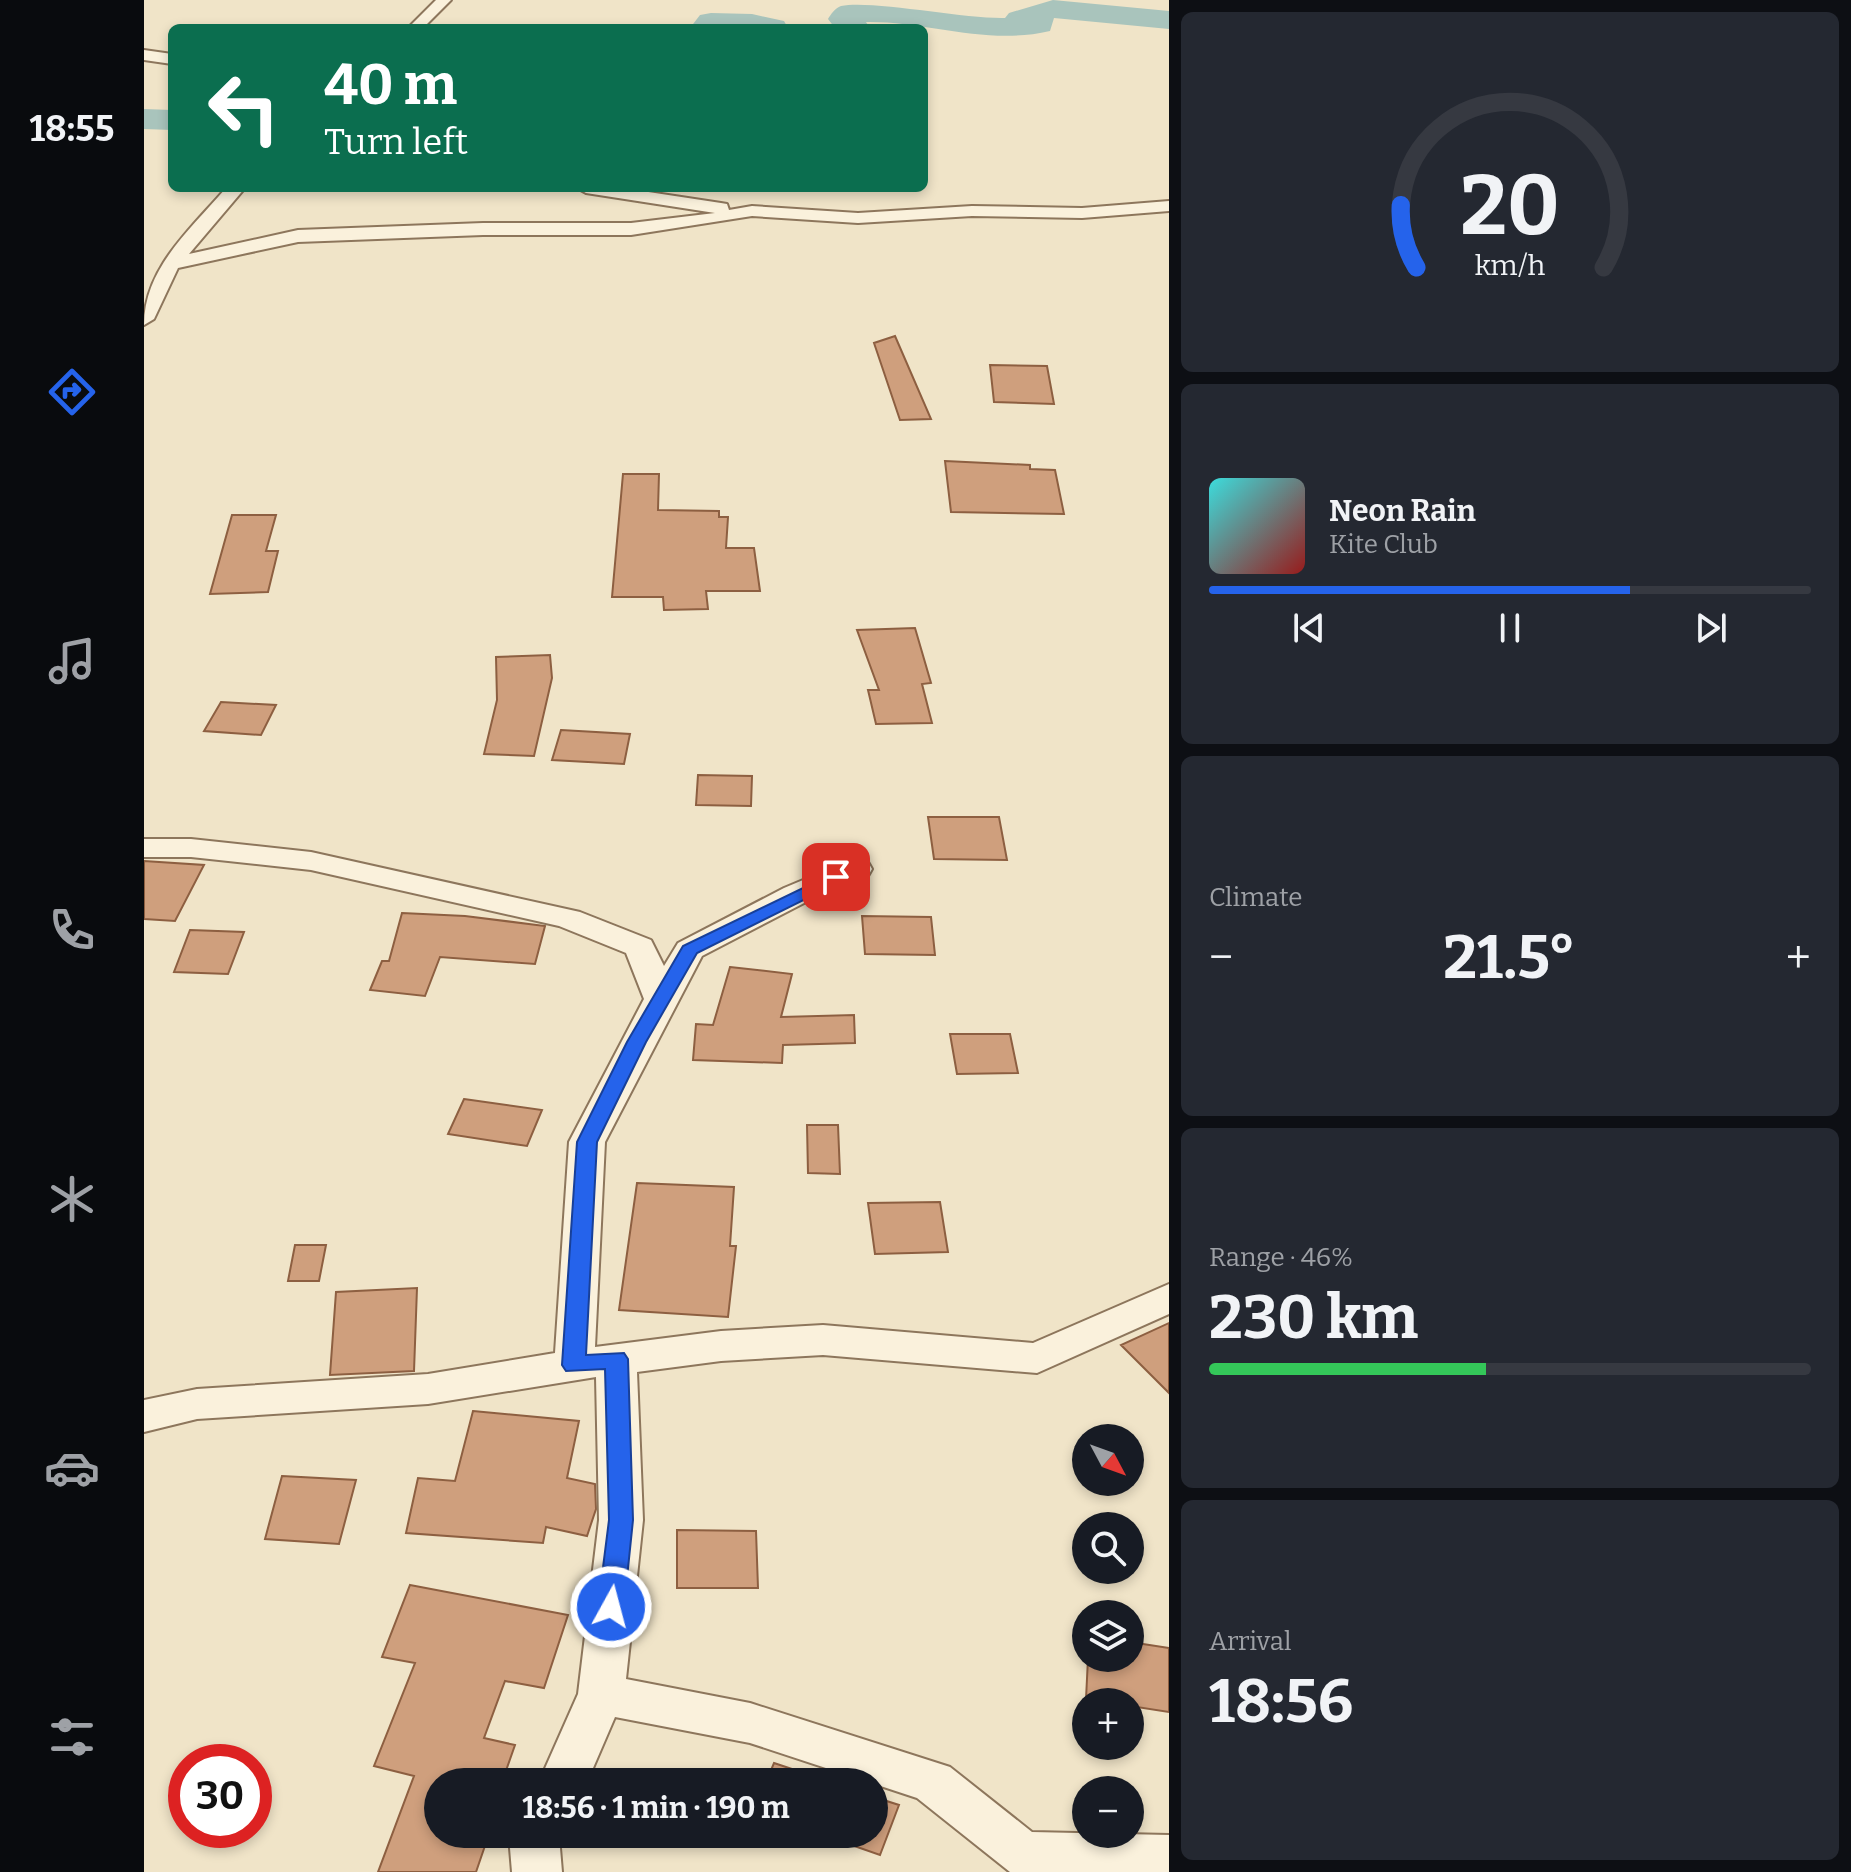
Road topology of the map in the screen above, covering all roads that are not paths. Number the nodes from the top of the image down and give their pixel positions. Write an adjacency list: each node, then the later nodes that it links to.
1 (444, 0): 2 (street)
2 (419, 24)
3 (144, 55): 4 (street)
4 (168, 58)
5 (233, 192): 9 (street)
6 (615, 192): 8 (street)
7 (1169, 206): 8 (street)
8 (752, 211): 9 (street)
9 (170, 264): 10 (street)
10 (144, 319)
11 (144, 848): 13 (street)
12 (857, 869): 13 (street)
13 (661, 999): 16 (street)
14 (1169, 1298): 15 (street)
15 (616, 1359): 16 (street); 18 (street)
16 (574, 1365): 17 (street)
17 (144, 1416)
18 (601, 1694): 19 (street); 21 (street)
19 (569, 1768)
20 (535, 1848): 22 (street)
21 (1169, 1858)
22 (537, 1872)

